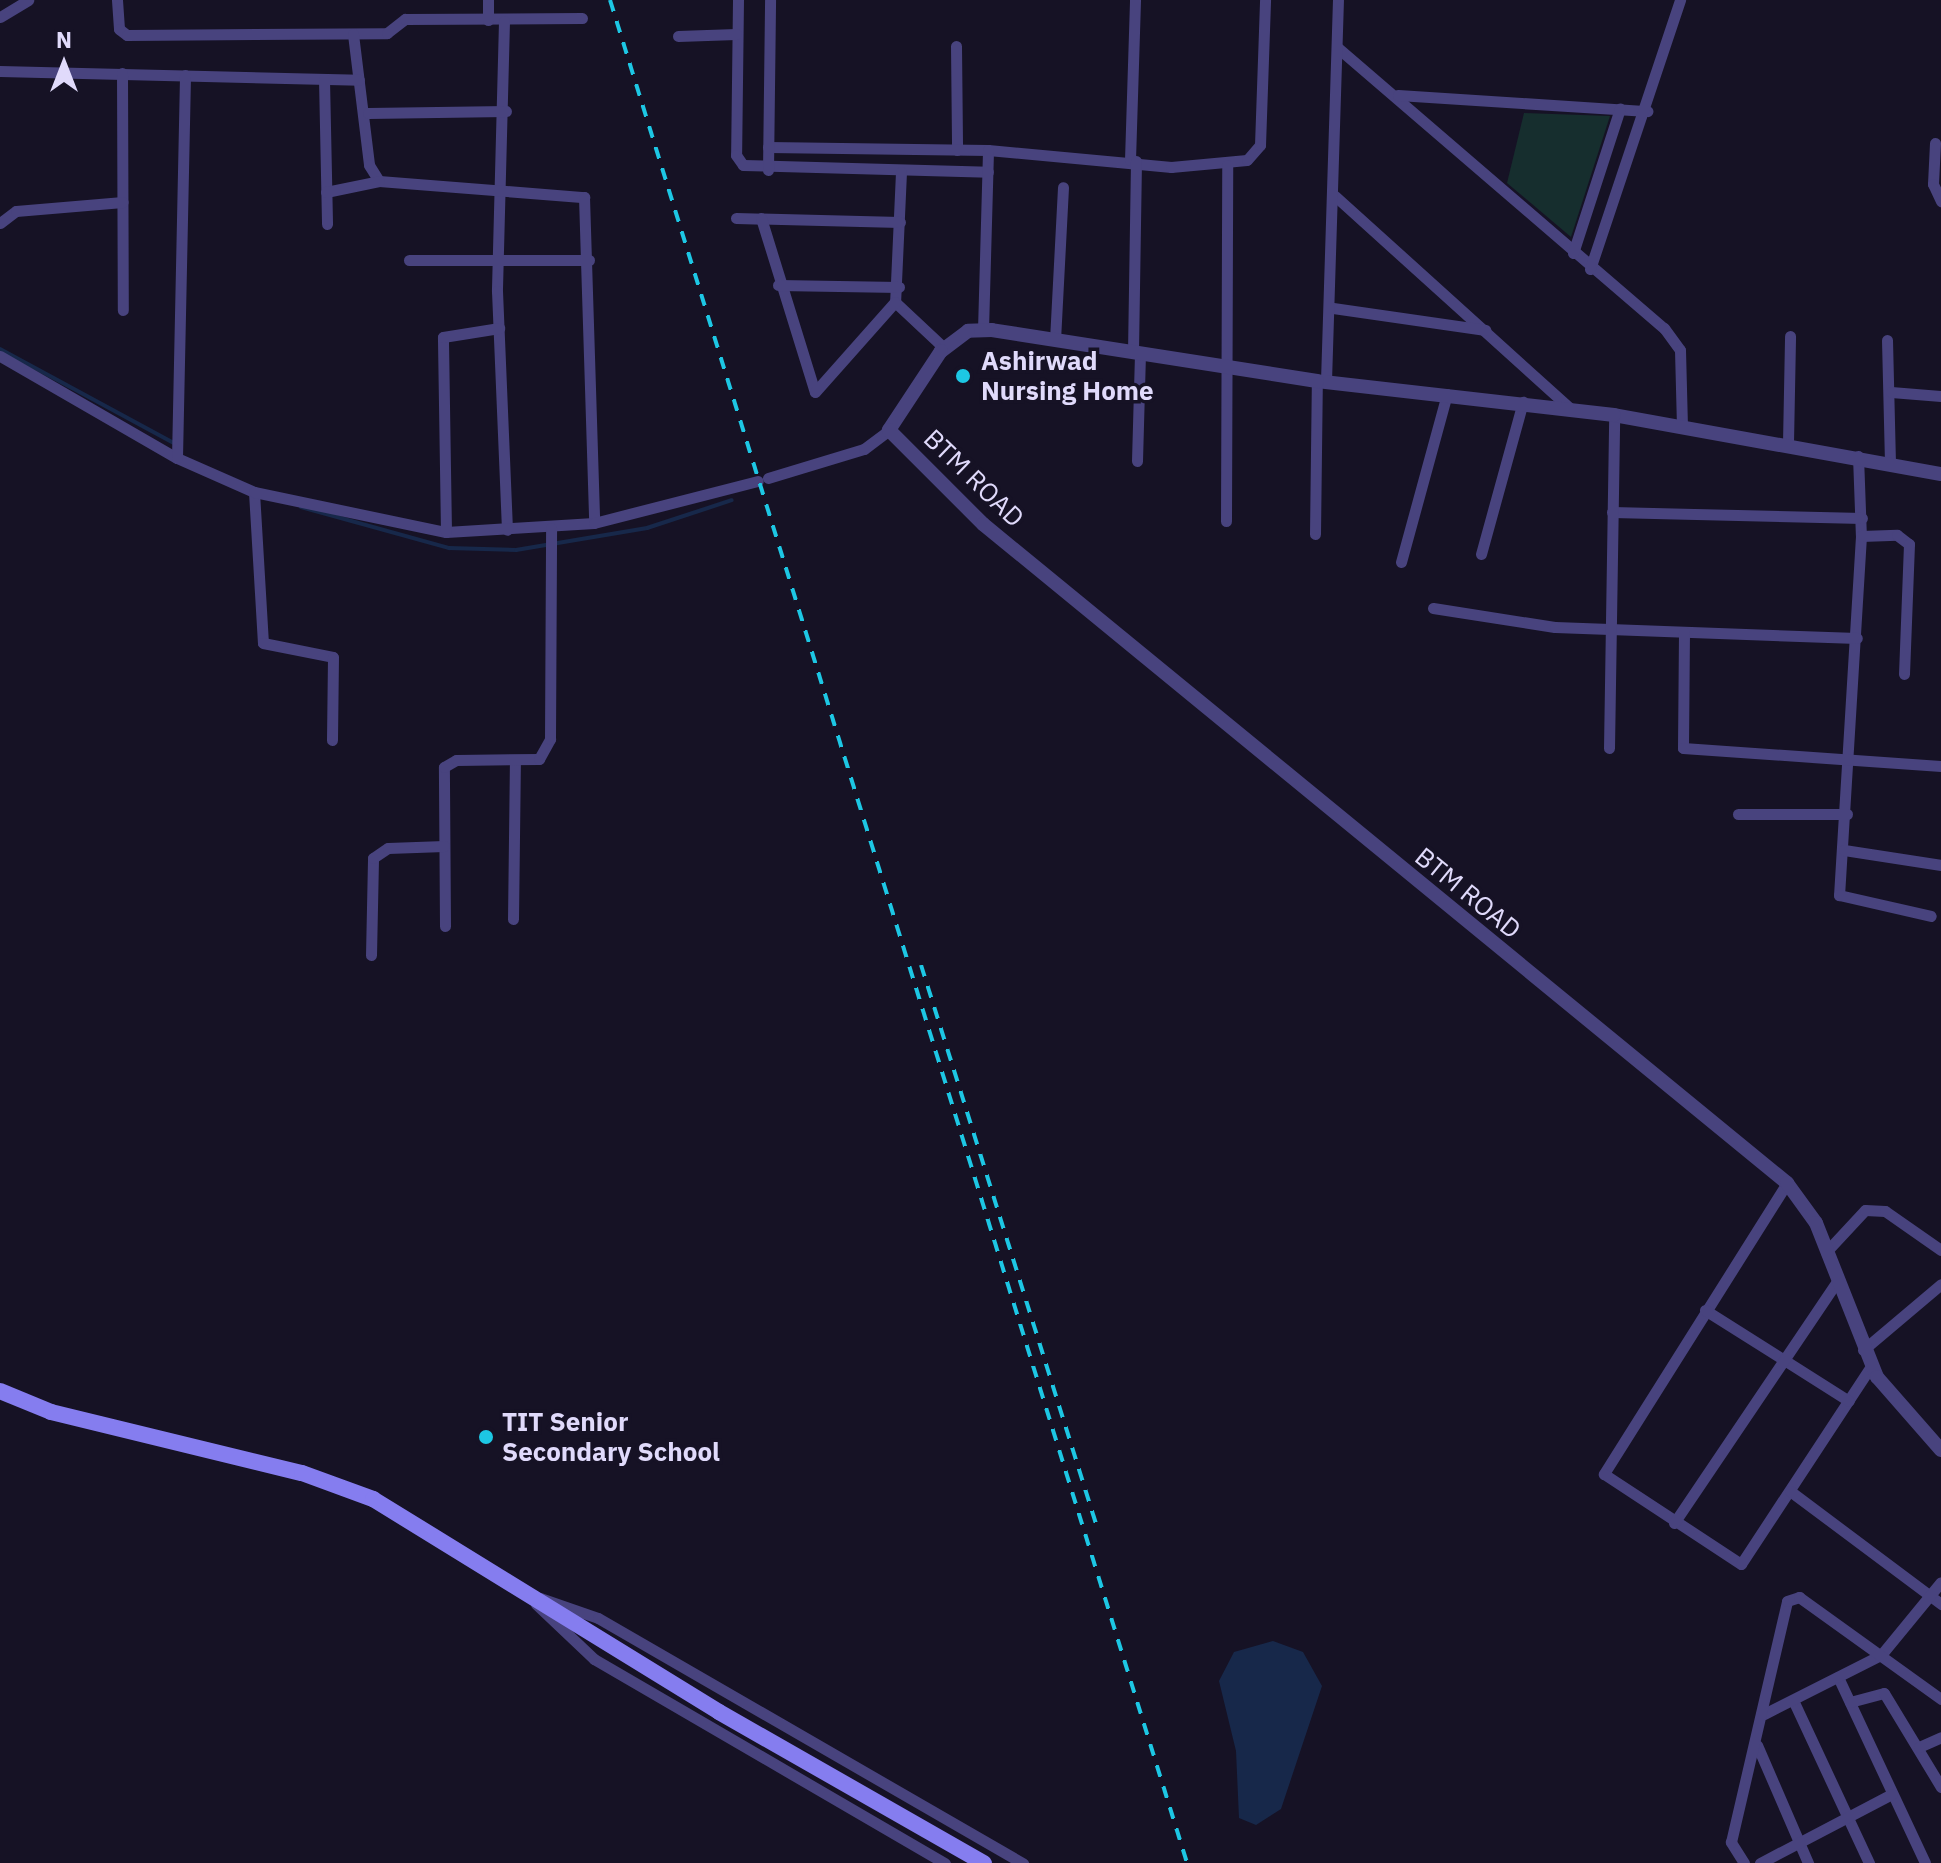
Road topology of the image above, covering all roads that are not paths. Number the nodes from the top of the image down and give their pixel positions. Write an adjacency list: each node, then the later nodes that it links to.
1 (28, 0): 10 (street)
2 (117, 0): 14 (street)
3 (488, 0): 12 (street)
4 (738, 0): 15 (street)
5 (770, 0): 30 (street)
6 (1135, 0): 33 (street)
7 (1265, 0): 34 (street)
8 (1338, 0): 18 (street)
9 (1680, 0): 27 (street)
10 (0, 17)
11 (582, 18): 13 (street)
12 (488, 20): 13 (street); 14 (street)
13 (504, 21): 26 (street)
14 (353, 34): 23 (street)
15 (736, 34): 16 (street); 35 (street)
16 (678, 36)
17 (956, 46): 31 (street)
18 (1338, 48): 24 (street); 42 (street)
19 (0, 71): 20 (street)
20 (122, 73): 21 (street); 44 (street)
21 (185, 75): 22 (street); 81 (street)
22 (324, 79): 23 (street); 41 (street)
23 (359, 80): 28 (street)
24 (1398, 95): 25 (street); 50 (street)
25 (1620, 108): 27 (street); 50 (street)
26 (506, 111): 28 (street); 40 (street)
27 (1647, 111): 54 (street)
28 (368, 113): 38 (street)
29 (1935, 143): 43 (street)
30 (768, 147): 31 (street); 35 (street)
31 (957, 150): 32 (street)
32 (988, 150): 33 (street); 37 (street)
33 (1133, 161): 34 (street); 67 (street)
34 (1227, 165): 69 (street)
35 (768, 170): 36 (street)
36 (901, 172): 37 (street); 47 (street)
37 (988, 172): 61 (street)
38 (379, 181): 40 (street); 41 (street)
39 (1063, 187): 64 (street)
40 (497, 190): 52 (street); 53 (street)
41 (326, 192): 49 (street)
42 (1335, 196): 58 (street); 62 (street)
43 (1941, 201)
44 (123, 202): 48 (street); 59 (street)
45 (736, 218): 46 (street)
46 (761, 218): 47 (street); 55 (street)
47 (900, 222): 56 (street)
48 (0, 223)
49 (327, 224)
50 (1573, 253): 54 (street)
51 (409, 260): 53 (street)
52 (589, 260): 53 (street); 89 (street)
53 (497, 262): 60 (street)
54 (1590, 269): 77 (street)
55 (778, 285): 56 (street); 57 (street)
56 (899, 287): 57 (street)
57 (895, 302): 66 (street)
58 (1333, 308): 62 (street); 70 (street)
59 (123, 310)
60 (499, 328): 90 (street); 91 (street)
61 (983, 330): 64 (street); 66 (street)
62 (1486, 330): 75 (street)
63 (1790, 336): 79 (street)
64 (1055, 340): 67 (street)
65 (1887, 340): 71 (street)
66 (944, 348): 78 (street)
67 (1137, 353): 69 (street); 82 (street)
68 (0, 356): 81 (street)
69 (1229, 368): 70 (street); 88 (street)
70 (1321, 381): 72 (street); 92 (street)
71 (1891, 392): 73 (street); 83 (street)
72 (1447, 394): 74 (street); 96 (street)
73 (1941, 396)
74 (1523, 402): 75 (street); 95 (street)
75 (1571, 409): 76 (street)
76 (1614, 415): 77 (street); 86 (street)
77 (1682, 428): 79 (street)
78 (889, 430): 89 (street); 116 (street, BTM ROAD)
79 (1788, 443): 80 (street)
80 (1858, 456): 83 (street); 87 (street)
81 (177, 458): 85 (street)
82 (1137, 461)
83 (1890, 462): 84 (street)
84 (1941, 474)
85 (254, 492): 91 (street); 102 (street)
86 (1612, 512): 87 (street); 98 (street)
87 (1862, 518): 93 (street)
88 (1226, 521)
89 (594, 523): 94 (street)
90 (507, 530): 91 (street); 94 (street)
91 (446, 532)
92 (1315, 534)
93 (1861, 536): 100 (street); 101 (street)
94 (551, 540): 105 (street)
95 (1481, 554)
96 (1401, 562)
97 (1433, 608): 98 (street)
98 (1611, 629): 99 (street); 103 (street)
99 (1684, 632): 100 (street); 104 (street)
100 (1857, 638): 104 (street)
101 (1904, 674)
102 (332, 740)
103 (1609, 748)
104 (1850, 761): 106 (street); 108 (street)
105 (515, 763): 109 (street); 113 (street)
106 (1941, 766)
107 (1738, 814): 108 (street)
108 (1847, 814): 110 (street)
109 (444, 846): 114 (street); 115 (street)
110 (1844, 850): 111 (street); 112 (street)
111 (1941, 865)
112 (1931, 916)
113 (513, 919)
114 (445, 926)
115 (371, 955)
116 (1787, 1183): 118 (street, BTM ROAD); 121 (street)
117 (1941, 1250): 118 (street)
118 (1826, 1252): 119 (street, BTM ROAD)
119 (1836, 1283): 122 (street, BTM ROAD); 123 (street)
120 (1941, 1284): 122 (street)
121 (1705, 1310): 123 (street); 129 (street)
122 (1863, 1350): 124 (street, BTM ROAD)
123 (1784, 1360): 126 (street); 129 (street)
124 (1871, 1366): 126 (street); 127 (street, BTM ROAD)
125 (0, 1391): 132 (main road)
126 (1849, 1401): 128 (street)
127 (1941, 1450)
128 (1790, 1491): 129 (street); 131 (street)
129 (1674, 1523)
130 (1941, 1582): 131 (street)
131 (1930, 1596): 133 (street); 134 (street)
132 (531, 1597): 147 (street); 148 (main road); 149 (street)
133 (1941, 1604)
134 (1881, 1655): 135 (street); 136 (street); 139 (street)
135 (1838, 1677): 137 (street); 138 (street)
136 (1941, 1699)
137 (1793, 1700): 139 (street); 145 (street)
138 (1850, 1702): 142 (street); 144 (street)
139 (1764, 1714): 141 (street)
140 (1941, 1737): 142 (street)
141 (1757, 1745): 146 (street); 150 (street)
142 (1919, 1747): 143 (street)
143 (1941, 1787)
144 (1892, 1794): 145 (street); 154 (street)
145 (1848, 1817): 146 (street); 153 (street)
146 (1799, 1842): 151 (street); 152 (street)
147 (945, 1863)
148 (984, 1863)
149 (1023, 1863)
150 (1744, 1863)
151 (1760, 1863)
152 (1808, 1863)
153 (1869, 1863)
154 (1925, 1863)

